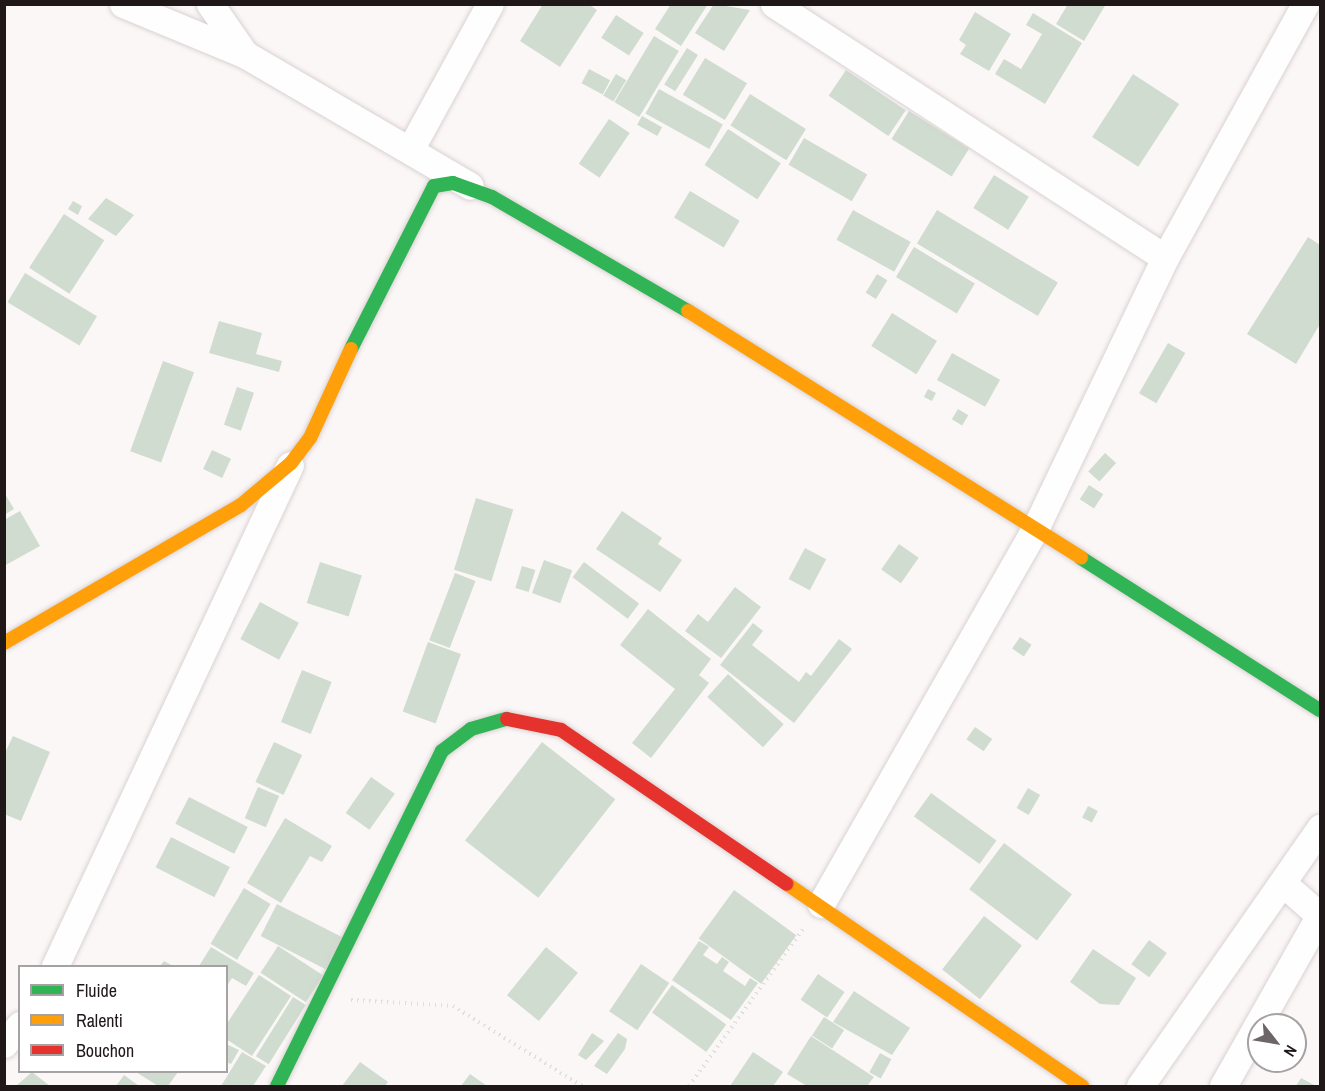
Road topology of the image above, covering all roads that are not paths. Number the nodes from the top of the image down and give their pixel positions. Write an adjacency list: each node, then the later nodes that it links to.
1 (123, 4): 6 (street)
2 (210, 4): 6 (street)
3 (490, 4): 7 (street)
4 (774, 4): 9 (street)
5 (1305, 4): 9 (street)
6 (246, 55): 7 (street)
7 (411, 148): 8 (street)
8 (470, 186): 10 (street); 11 (street)
9 (1165, 258): 11 (street)
10 (291, 464): 12 (street); 18 (street)
11 (1036, 527): 13 (street); 16 (street)
12 (4, 644)
13 (1320, 710)
14 (1320, 828): 15 (street)
15 (1285, 885): 17 (street); 23 (street)
16 (820, 904): 21 (street); 22 (street)
17 (1320, 916): 24 (street)
18 (54, 965)
19 (18, 1027): 20 (street)
20 (4, 1044)
21 (278, 1086)
22 (1082, 1086)
23 (1140, 1086)
24 (1223, 1086)

